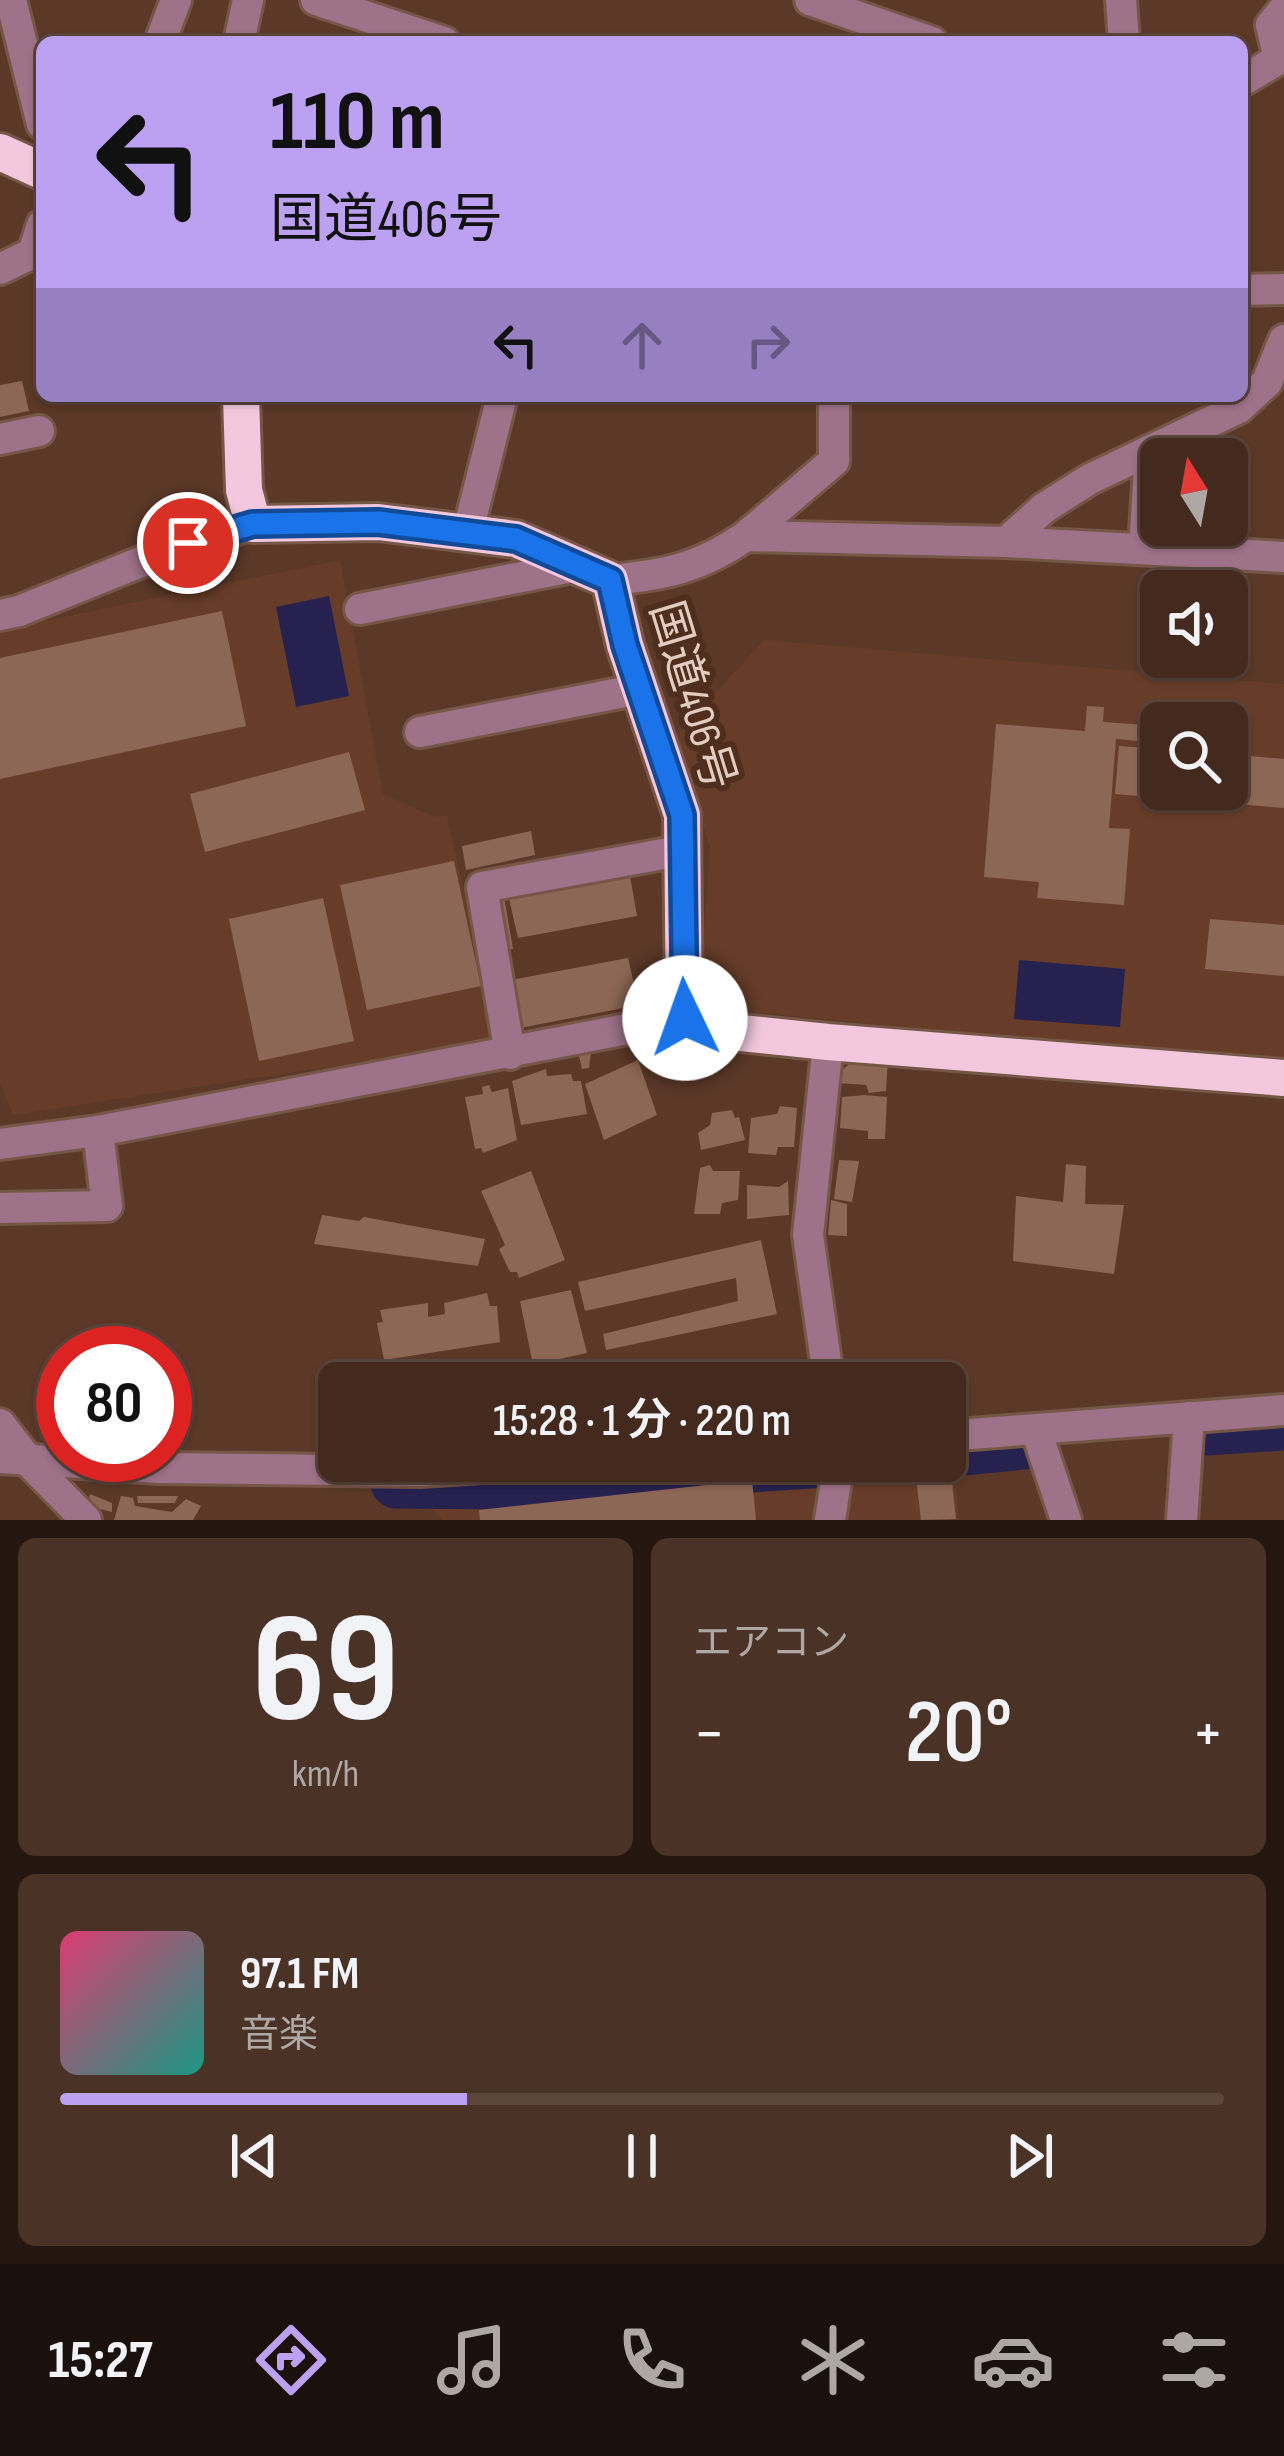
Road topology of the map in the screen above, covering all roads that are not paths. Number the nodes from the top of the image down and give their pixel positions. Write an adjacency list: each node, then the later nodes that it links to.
1 (11, 0): 14 (street)
2 (176, 0): 8 (street)
3 (248, 0): 9 (street)
4 (316, 0): 10 (street)
5 (810, 0): 11 (street)
6 (1121, 0): 12 (street)
7 (1284, 9): 13 (street)
8 (162, 36)
9 (239, 36)
10 (426, 36)
11 (915, 36)
12 (1124, 36)
13 (1248, 77)
14 (36, 95)
15 (0, 152): 16 (highway)
16 (36, 168)
17 (36, 244): 18 (street)
18 (0, 269)
19 (1284, 340): 20 (street)
20 (1248, 400)
21 (241, 402): 29 (highway)
22 (500, 402): 30 (street)
23 (834, 402): 31 (street)
24 (1245, 402): 26 (street)
25 (39, 431): 27 (street)
26 (1177, 438)
27 (0, 439)
28 (1140, 456): 32 (street)
29 (253, 524): 30 (highway); 38 (street)
30 (468, 532): 36 (highway)
31 (746, 536): 32 (street); 36 (street)
32 (1006, 542): 34 (street)
33 (1144, 546): 34 (street)
34 (1144, 550): 35 (street)
35 (1284, 557)
36 (593, 573): 37 (street); 39 (highway, 国道406号)
37 (360, 609)
38 (0, 615)
39 (640, 689): 40 (street); 41 (highway, 国道406号)
40 (420, 732)
41 (685, 850): 42 (highway, 国道406号); 44 (street)
42 (685, 1018): 43 (highway); 44 (street)
43 (828, 1042): 45 (highway); 49 (street)
44 (510, 1054): 46 (street)
45 (1284, 1078)
46 (98, 1131): 47 (street); 48 (street)
47 (0, 1144)
48 (0, 1208)
49 (826, 1362)
50 (1284, 1410): 51 (street)
51 (1189, 1417): 53 (street); 61 (street)
52 (0, 1424): 55 (street)
53 (1036, 1430): 54 (street); 60 (street)
54 (966, 1435)
55 (15, 1461): 56 (street); 58 (street)
56 (318, 1468)
57 (836, 1482): 59 (street)
58 (86, 1520)
59 (830, 1520)
60 (1066, 1520)
61 (1181, 1520)

